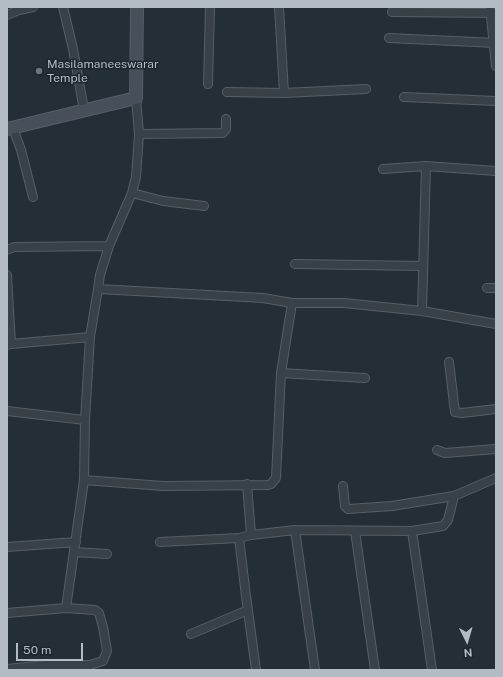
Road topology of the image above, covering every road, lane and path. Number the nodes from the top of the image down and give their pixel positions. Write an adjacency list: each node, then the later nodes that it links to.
1 (33, 7): 6 (street)
2 (63, 7): 20 (street)
3 (137, 7): 18 (street)
4 (210, 7): 13 (street)
5 (279, 7): 16 (street)
6 (19, 8): 9 (street)
7 (492, 11): 8 (street); 11 (street)
8 (392, 12)
9 (7, 15)
10 (389, 38): 11 (street)
11 (494, 43): 12 (street)
12 (496, 66)
13 (208, 84)
14 (366, 88): 16 (street)
15 (227, 92): 16 (street)
16 (284, 93)
17 (404, 97): 19 (street)
18 (136, 98): 20 (street); 23 (street)
19 (496, 101)
20 (84, 110): 22 (street)
21 (226, 119): 23 (street)
22 (10, 128): 28 (street)
23 (139, 134): 27 (street)
24 (426, 166): 25 (street); 26 (street); 33 (street)
25 (383, 169)
26 (496, 171)
27 (132, 193): 29 (street); 30 (street)
28 (33, 197)
29 (204, 206)
30 (109, 246): 31 (street); 37 (street)
31 (7, 250)
32 (295, 264): 33 (street)
33 (424, 266): 39 (street)
34 (7, 275): 42 (street)
35 (487, 288): 36 (street)
36 (496, 288)
37 (98, 289): 38 (street); 41 (street)
38 (292, 303): 39 (street); 44 (street)
39 (422, 311): 40 (street)
40 (496, 324)
41 (90, 337): 42 (street); 48 (street)
42 (9, 344)
43 (449, 362): 46 (street)
44 (281, 373): 45 (street); 53 (street)
45 (365, 378)
46 (496, 409)
47 (7, 411): 48 (street)
48 (85, 420): 52 (street)
49 (496, 449): 50 (street)
50 (437, 450)
51 (496, 478): 55 (street)
52 (84, 480): 53 (street); 61 (street)
53 (247, 484): 59 (street)
54 (343, 486): 55 (street)
55 (454, 496): 58 (street)
56 (295, 530): 57 (street); 59 (street); 73 (street)
57 (355, 531): 58 (street); 74 (street)
58 (412, 531): 75 (street)
59 (251, 535): 60 (street)
60 (239, 538): 62 (street); 67 (street)
61 (76, 542): 63 (street); 64 (street)
62 (160, 542)
63 (7, 546)
64 (74, 552): 65 (street); 66 (street)
65 (107, 554)
66 (66, 608): 68 (street); 70 (street)
67 (248, 610): 69 (street); 72 (street)
68 (7, 613)
69 (191, 634)
70 (45, 668): 71 (street)
71 (7, 669)
72 (256, 670)
73 (315, 670)
74 (375, 670)
75 (432, 670)

